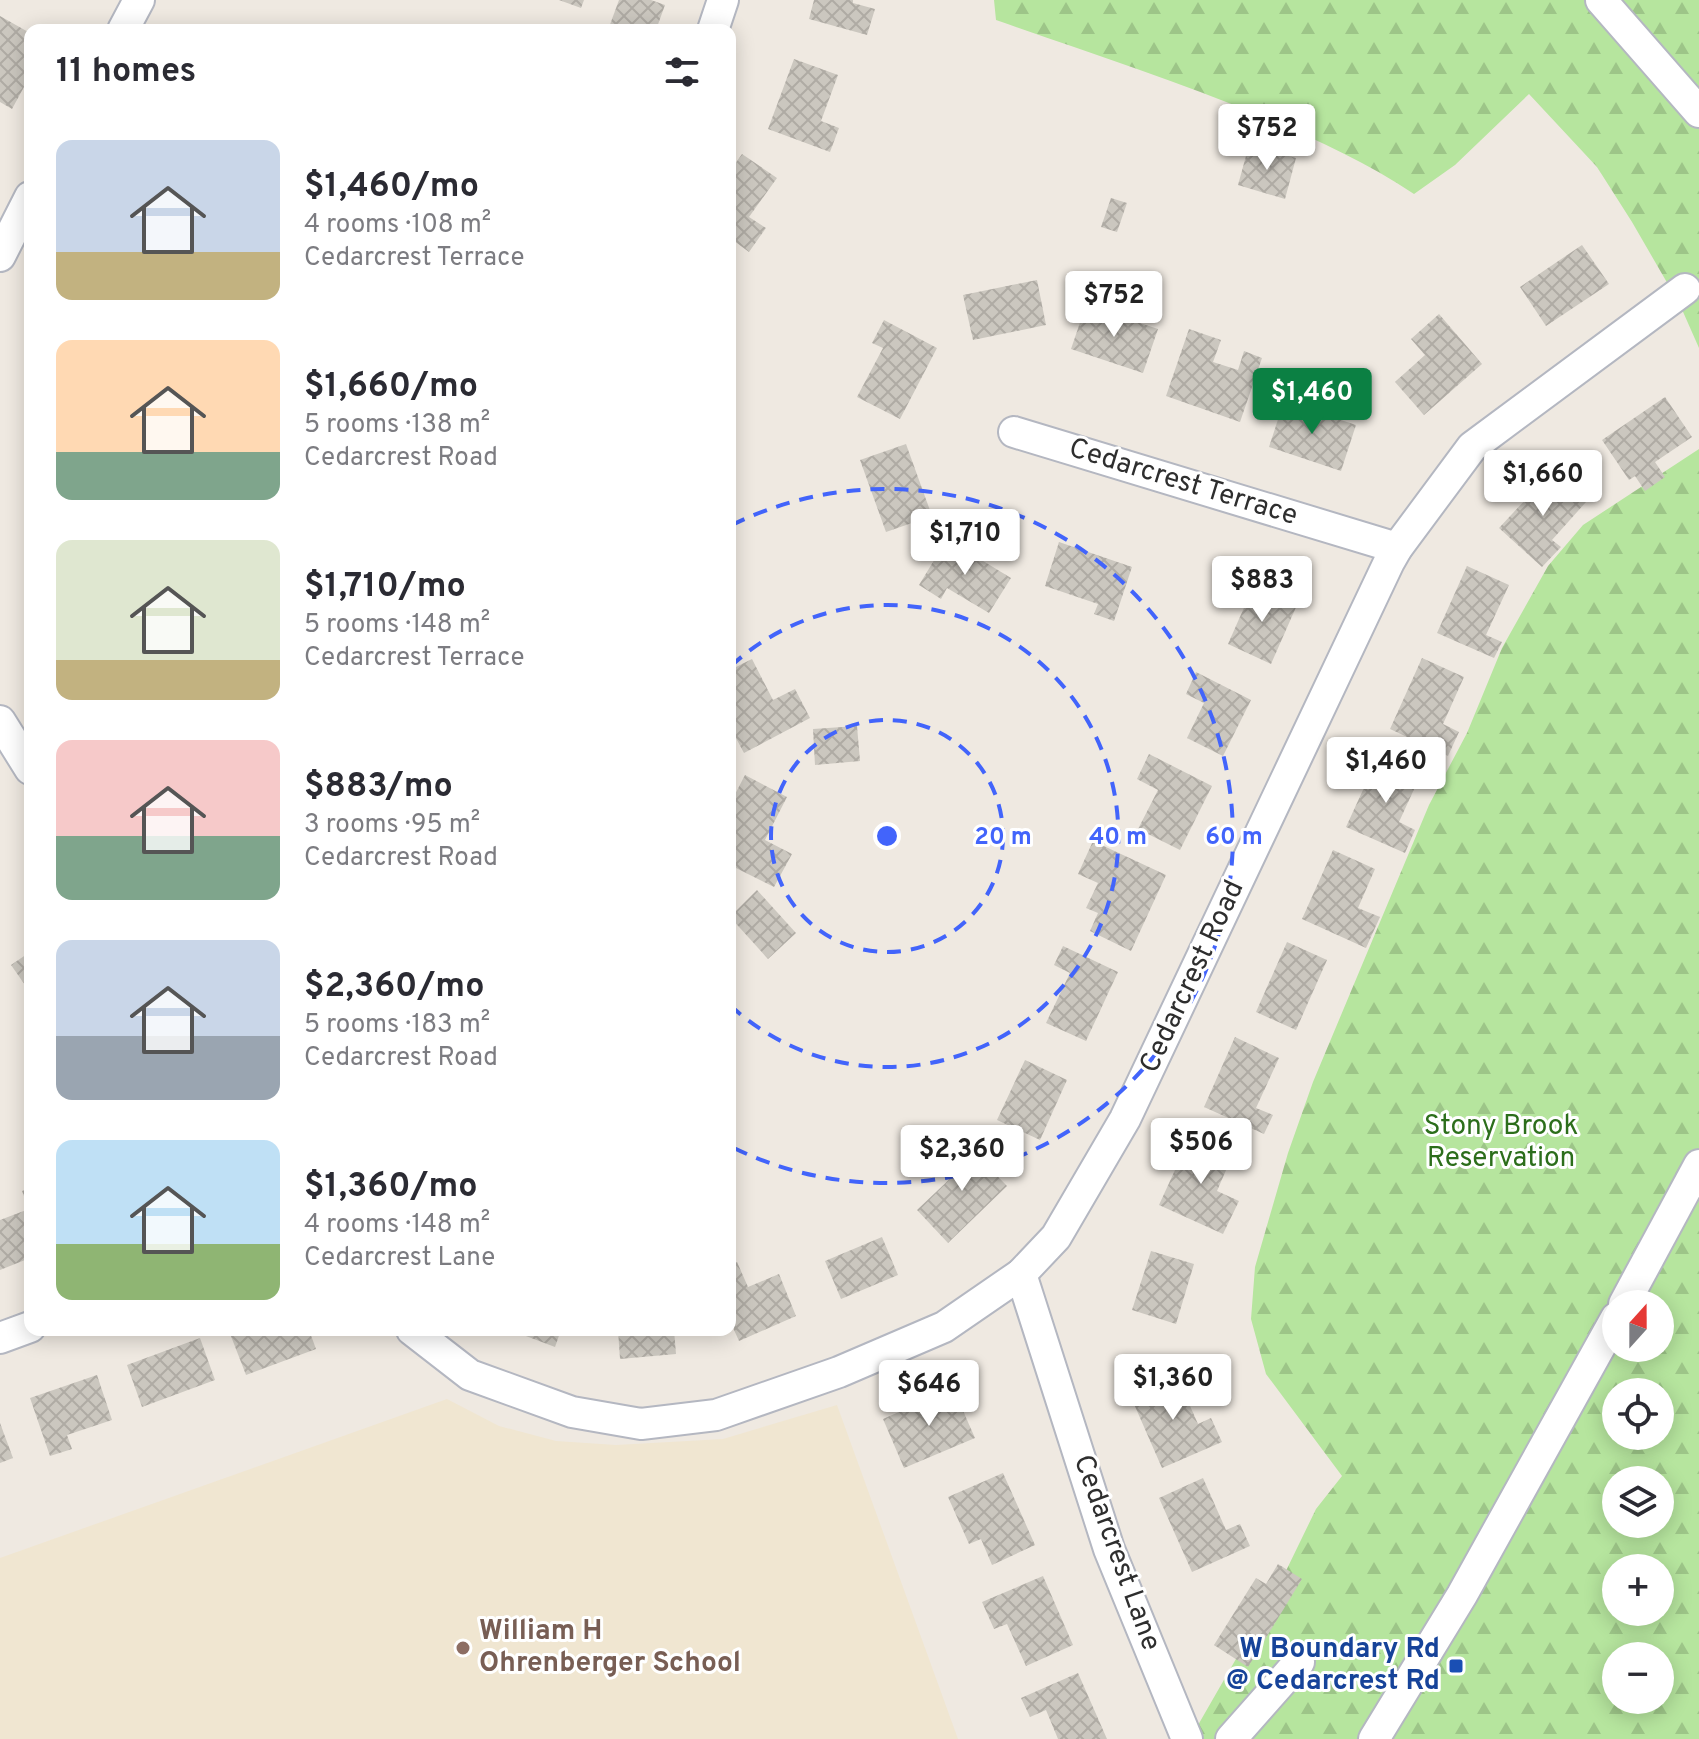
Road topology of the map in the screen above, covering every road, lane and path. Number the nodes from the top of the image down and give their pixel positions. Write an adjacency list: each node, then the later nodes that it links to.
1 (139, 0): 4 (street)
2 (723, 0): 5 (street)
3 (1601, 0): 6 (street)
4 (126, 24)
5 (715, 24)
6 (1699, 112)
7 (24, 209): 8 (street)
8 (0, 256)
9 (1685, 289): 11 (street, Cedarcrest Road)
10 (1014, 432): 11 (street, Cedarcrest Terrace)
11 (1397, 548): 15 (street, Cedarcrest Road)
12 (0, 721): 13 (street)
13 (24, 759)
14 (1699, 1165): 16 (street)
15 (1021, 1274): 18 (street, Cedarcrest Road); 22 (street, Cedarcrest Lane)
16 (1632, 1290)
17 (24, 1329): 19 (street)
18 (420, 1336)
19 (0, 1338)
20 (1602, 1343): 24 (street)
21 (1299, 1662): 23 (street)
22 (1187, 1739)
23 (1231, 1739)
24 (1374, 1739)

